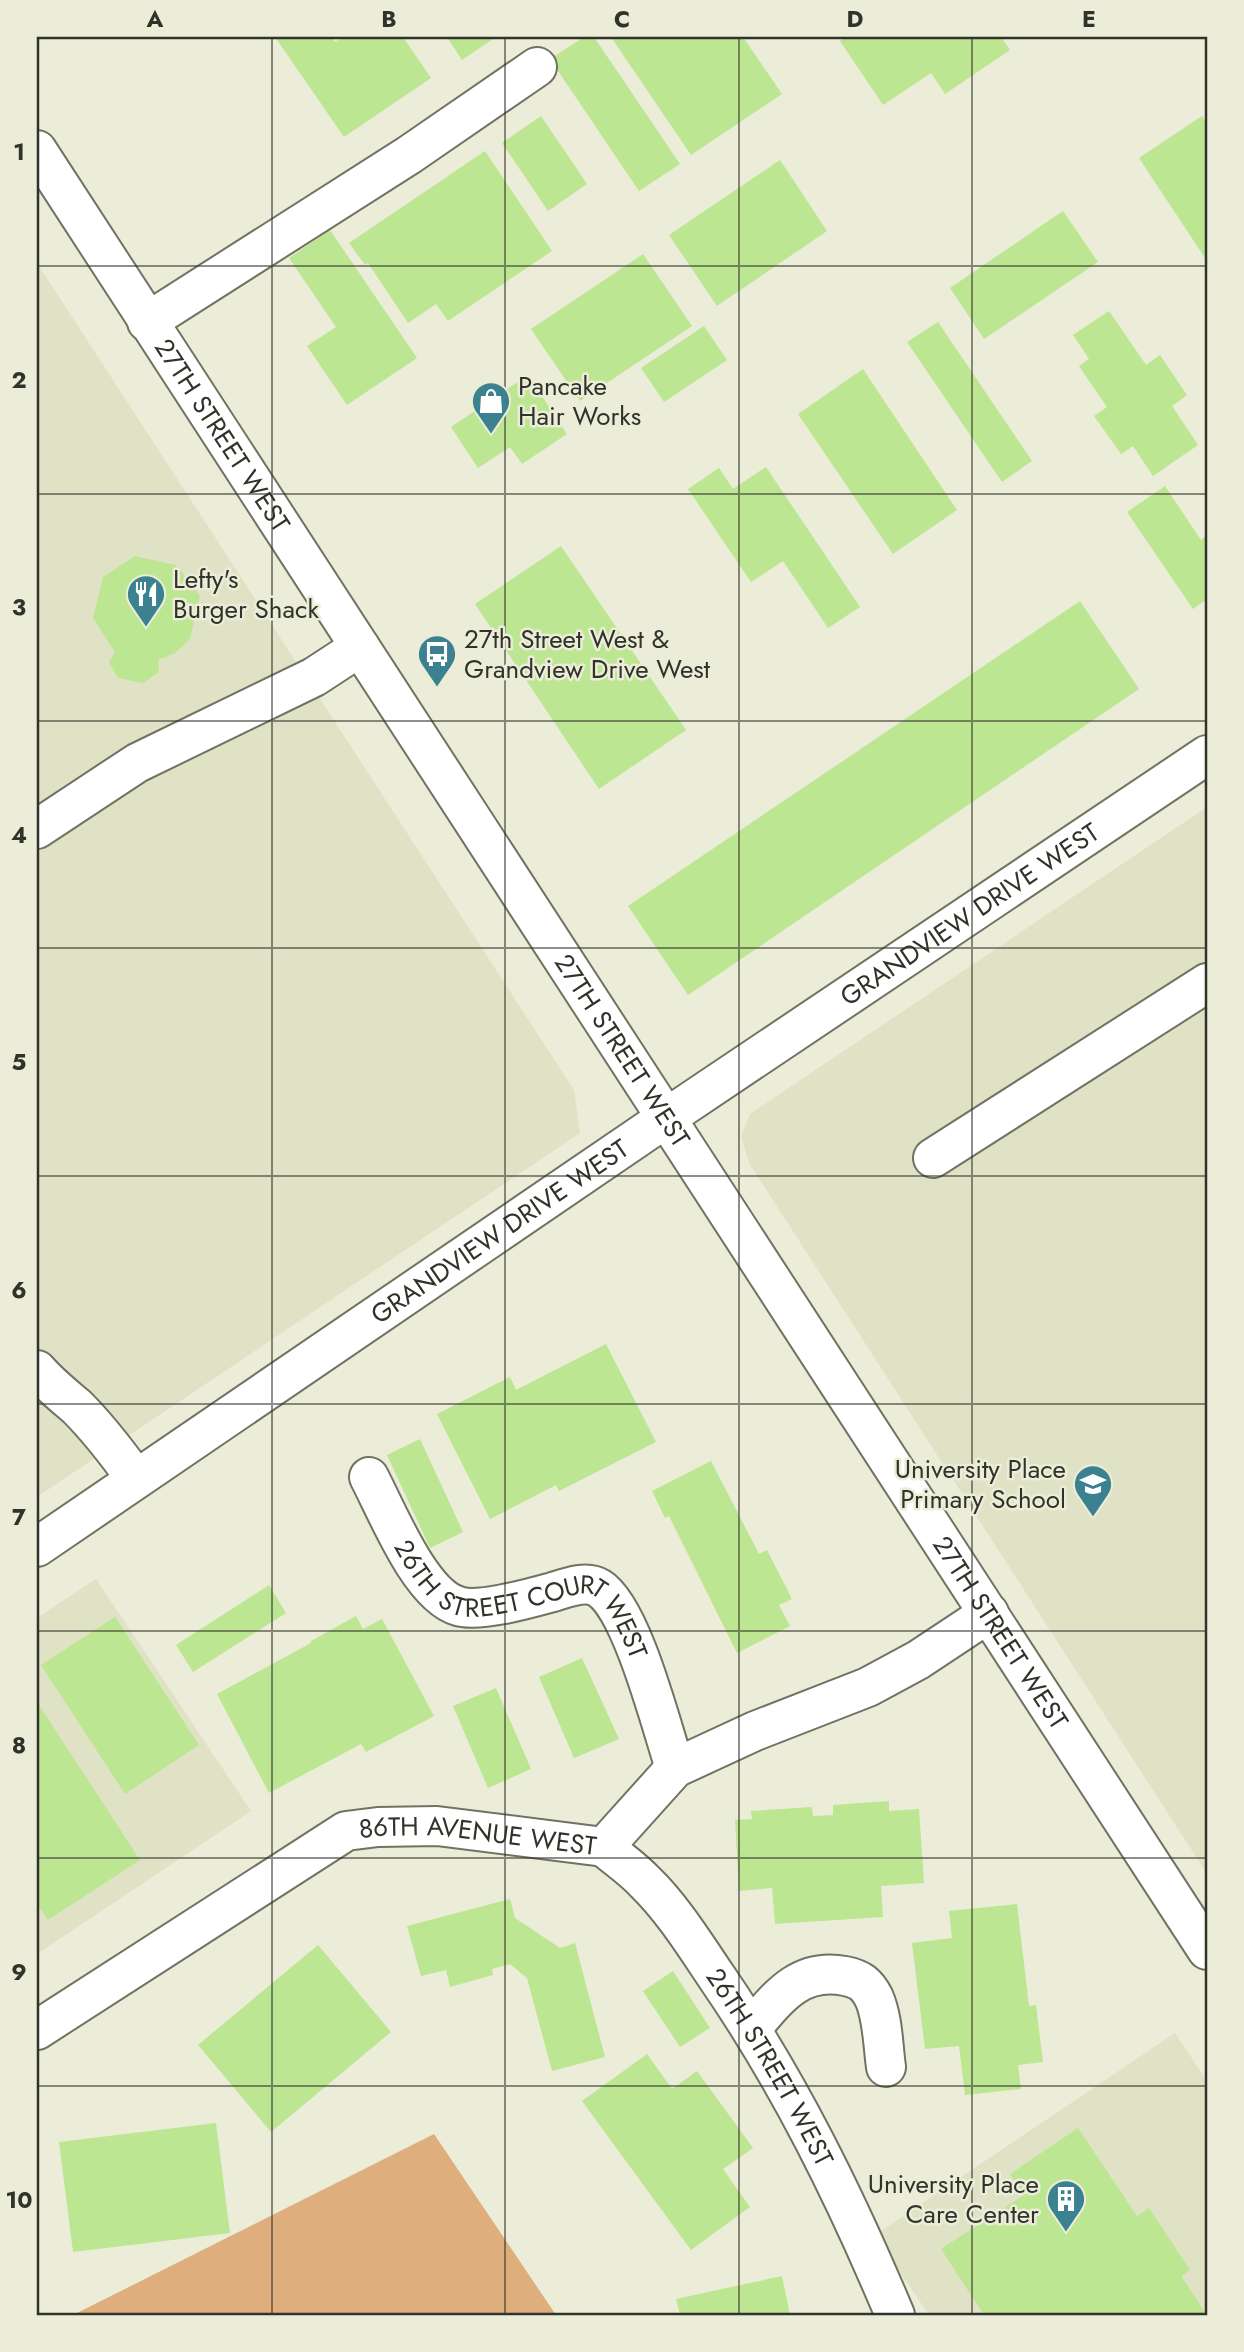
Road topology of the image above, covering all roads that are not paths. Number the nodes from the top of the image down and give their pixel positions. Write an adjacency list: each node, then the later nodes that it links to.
1 (537, 67): 3 (street)
2 (37, 150): 3 (street, 27TH STREET WEST)
3 (147, 321): 4 (street, 27TH STREET WEST)
4 (360, 647): 6 (street); 8 (street, 27TH STREET WEST)
5 (1207, 755): 8 (street, GRANDVIEW DRIVE WEST)
6 (37, 829)
7 (1207, 983): 9 (street)
8 (666, 1118): 12 (street, GRANDVIEW DRIVE WEST); 14 (street, 27TH STREET WEST)
9 (933, 1158)
10 (37, 1370): 12 (street)
11 (369, 1477): 15 (street, 26TH STREET COURT WEST)
12 (136, 1479): 13 (street, GRANDVIEW DRIVE WEST)
13 (37, 1547)
14 (989, 1613): 15 (street, 86TH AVENUE WEST); 17 (street, 27TH STREET WEST)
15 (675, 1769): 16 (street, 86TH AVENUE WEST)
16 (604, 1847): 18 (street, 26TH STREET WEST); 19 (street, 86TH AVENUE WEST)
17 (1207, 1950)
18 (752, 2028): 20 (street); 21 (street, 26TH STREET WEST)
19 (37, 2030)
20 (886, 2067)
21 (895, 2315)

